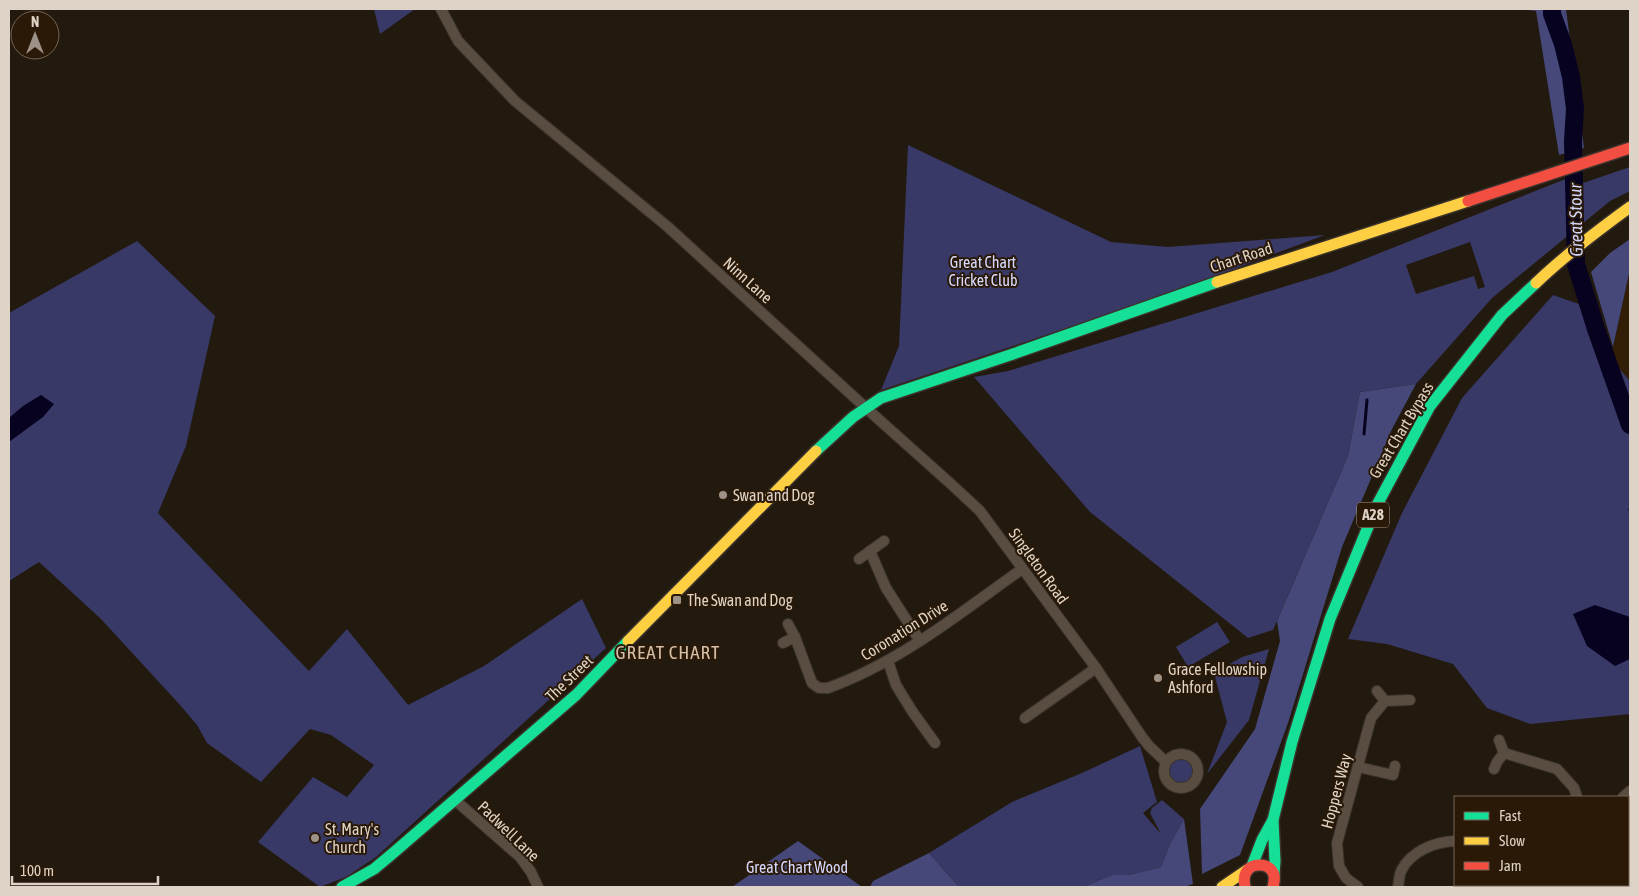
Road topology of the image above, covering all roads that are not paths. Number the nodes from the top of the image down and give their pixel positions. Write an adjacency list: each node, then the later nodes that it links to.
1 (440, 9): 4 (street, Ninn Lane)
2 (1630, 148): 4 (street, Chart Road)
3 (1630, 207): 30 (street, Great Chart Bypass / A28)
4 (866, 408): 8 (street, Singleton Road); 29 (street, The Street)
5 (884, 541): 6 (street)
6 (870, 551): 7 (street); 11 (street)
7 (858, 559)
8 (1022, 569): 11 (street, Coronation Drive); 14 (street, Singleton Road)
9 (788, 624): 10 (street, Coronation Drive)
10 (795, 637): 12 (street); 13 (street, Coronation Drive)
11 (920, 641): 13 (street, Coronation Drive)
12 (783, 643)
13 (888, 661): 19 (street)
14 (1096, 668): 18 (street); 24 (street, Singleton Road)
15 (1377, 691): 17 (street)
16 (1410, 700): 17 (street)
17 (1385, 701): 26 (street, Hoppers Way)
18 (1025, 718)
19 (927, 732): 20 (street); 22 (street)
20 (918, 738)
21 (1499, 740): 23 (street)
22 (935, 743)
23 (1504, 753): 27 (street); 28 (street)
24 (1166, 762)
25 (1395, 766): 26 (street)
26 (1358, 767): 38 (street, Hoppers Way)
27 (1494, 769)
28 (1578, 796)
29 (454, 800): 34 (street, The Street); 35 (street, Padwell Lane)
30 (1273, 820): 32 (street, Great Chart Bypass / A28); 33 (street, Great Chart Bypass / A28)
31 (1454, 841): 39 (street)
32 (1250, 868): 33 (street); 36 (street); 37 (street, Great Chart Bypass)
33 (1276, 882)
34 (342, 887)
35 (538, 887)
36 (1222, 887)
37 (1245, 887)
38 (1358, 887)
39 (1398, 887)

